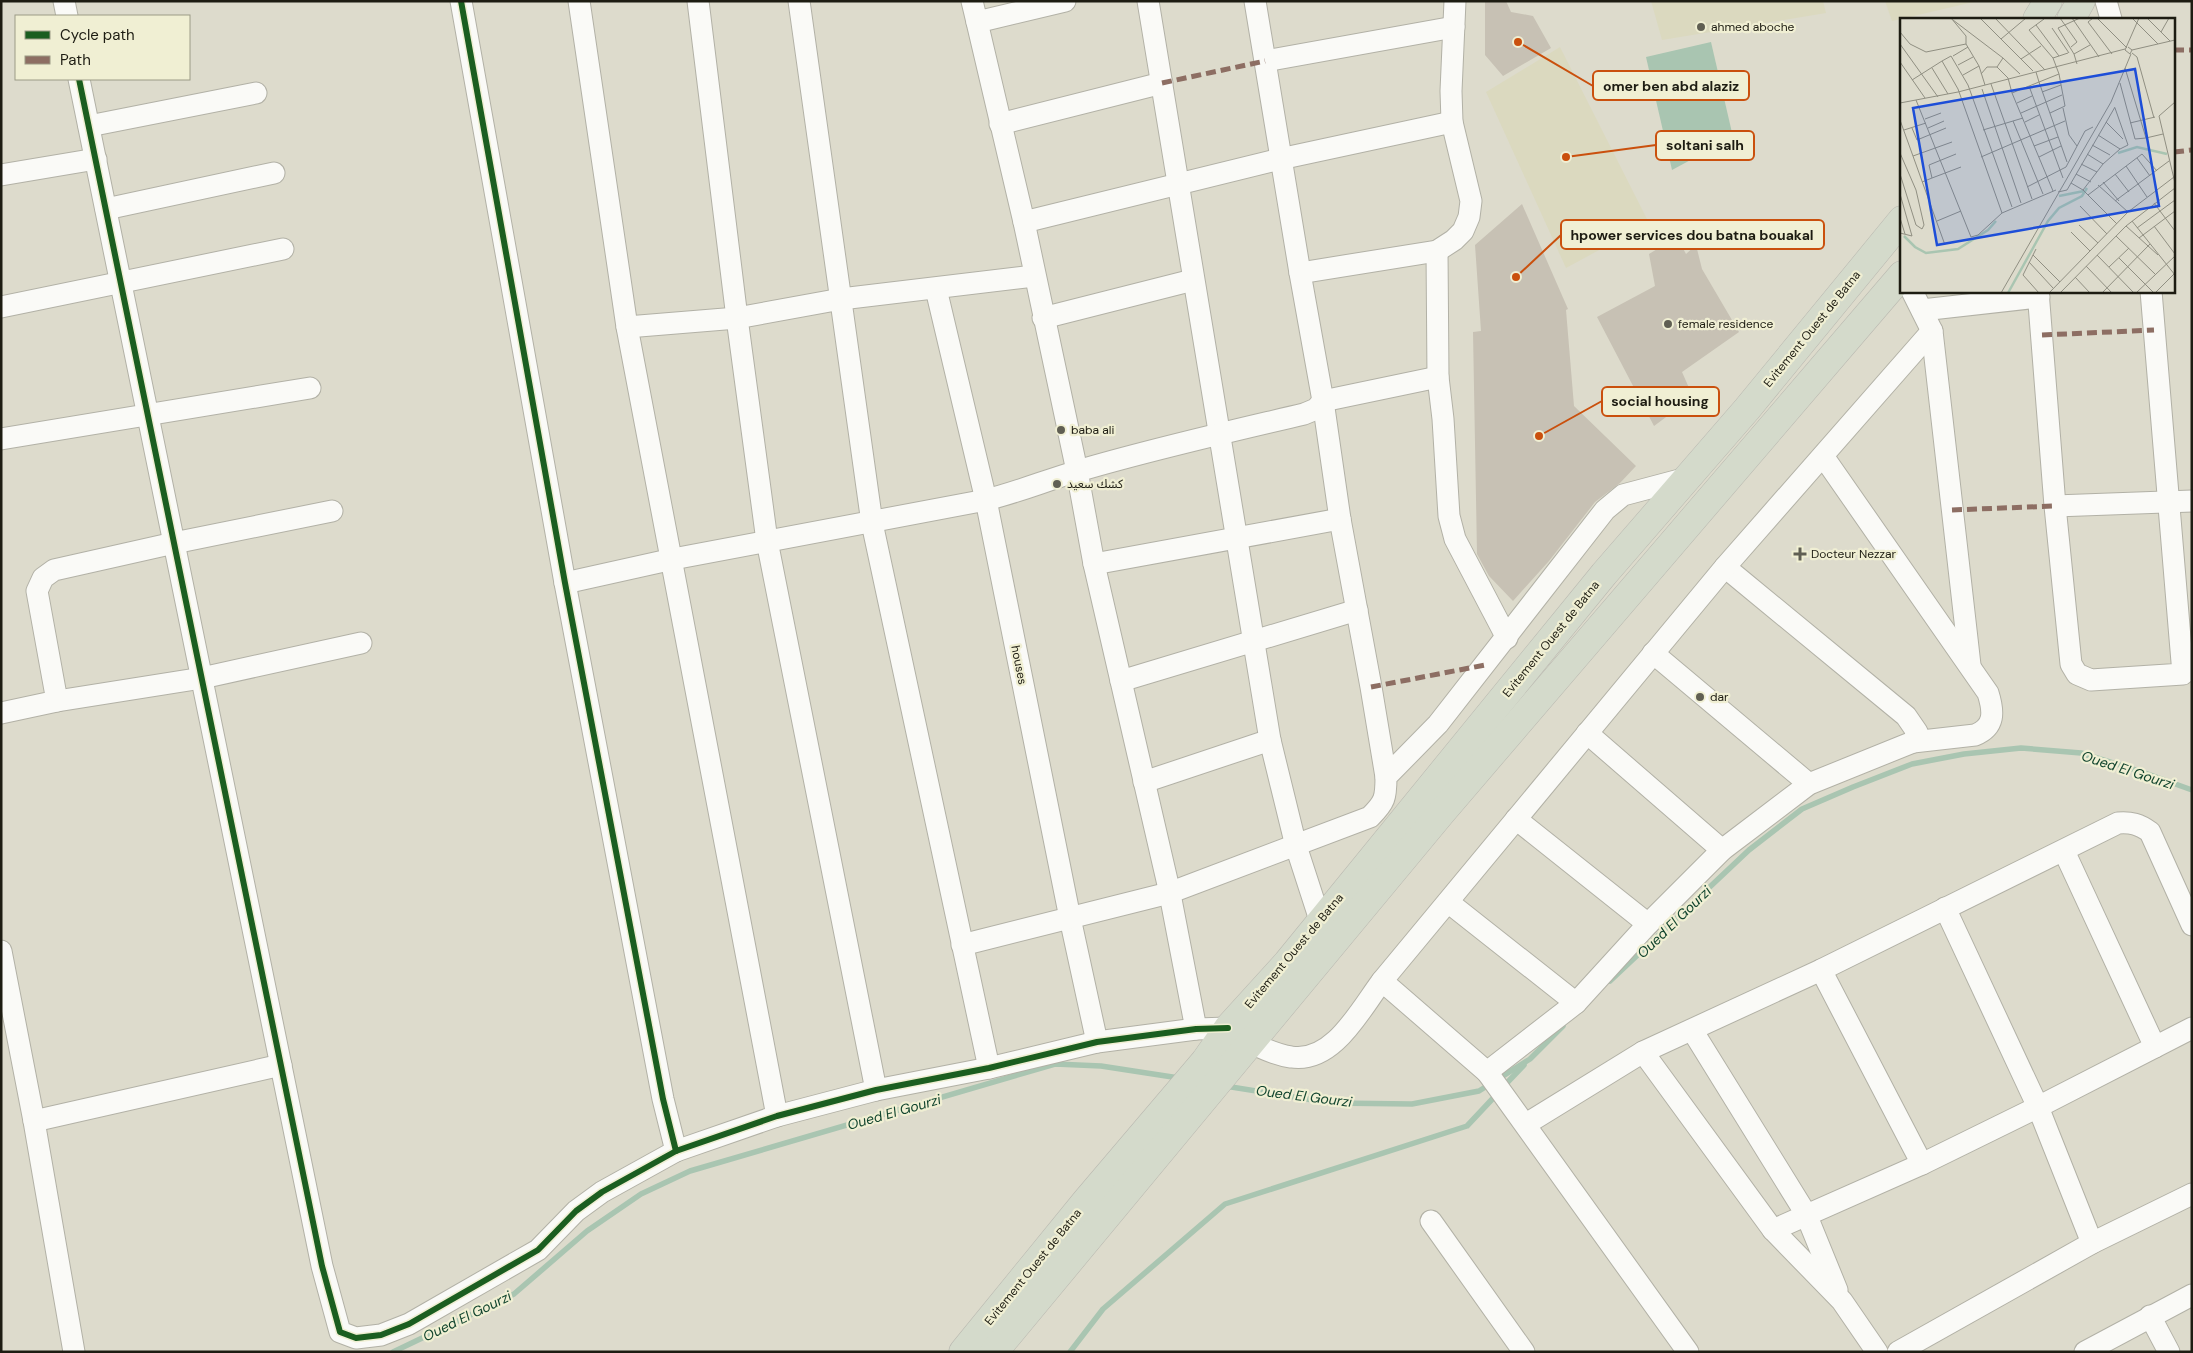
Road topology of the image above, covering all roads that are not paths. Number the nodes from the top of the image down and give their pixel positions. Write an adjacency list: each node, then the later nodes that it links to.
1 (64, 1): 14 (street)
2 (461, 1): 75 (street)
3 (579, 1): 51 (street)
4 (698, 1): 49 (street)
5 (799, 1): 46 (street)
6 (972, 1): 18 (street)
7 (1065, 1): 18 (street)
8 (1148, 1): 22 (street)
9 (1255, 1): 20 (street)
10 (1455, 1): 19 (street)
11 (2048, 1): 15 (highway)
12 (2081, 1): 16 (highway)
13 (2106, 1): 17 (street)
14 (67, 15)
15 (2038, 18)
16 (2072, 18)
17 (2111, 18)
18 (977, 22): 25 (street)
19 (1454, 27): 20 (street); 24 (street)
20 (1265, 61): 28 (street)
21 (80, 80): 26 (street)
22 (1162, 83): 25 (street); 31 (street)
23 (256, 92): 26 (street)
24 (1452, 122): 28 (street); 36 (street)
25 (1000, 124): 33 (street)
26 (89, 126): 27 (street)
27 (96, 159): 30 (street); 32 (street)
28 (1280, 159): 31 (street); 37 (street)
29 (274, 173): 32 (street)
30 (1, 175)
31 (1178, 184): 33 (street); 40 (street)
32 (106, 209): 41 (street)
33 (1024, 222): 38 (street)
34 (1900, 222): 61 (highway, Evitement Ouest de Batna)
35 (283, 249): 41 (street)
36 (1437, 251): 37 (street); 53 (street)
37 (1300, 273): 55 (street)
38 (1034, 276): 42 (street); 50 (street)
39 (1900, 277): 116 (highway, Evitement Ouest de Batna)
40 (1193, 280): 50 (street); 57 (street)
41 (121, 282): 47 (street); 56 (street)
42 (936, 289): 46 (street); 62 (street, houses)
43 (1913, 292): 48 (street)
44 (2151, 292): 64 (street)
45 (2038, 294): 48 (street); 65 (street)
46 (841, 299): 49 (street); 68 (street)
47 (1, 307)
48 (1922, 310): 52 (street)
49 (736, 318): 51 (street); 70 (street)
50 (1043, 318): 60 (street)
51 (627, 327): 72 (street)
52 (1932, 331): 59 (street); 81 (street)
53 (1438, 377): 55 (street); 77 (street)
54 (310, 388): 56 (street)
55 (1323, 401): 57 (street); 67 (street)
56 (148, 416): 58 (street); 71 (street)
57 (1220, 433): 60 (street); 69 (street)
58 (1, 439)
59 (1823, 456): 74 (street); 81 (street)
60 (1077, 471): 62 (street); 73 (street)
61 (1687, 478): 77 (street); 94 (highway, Evitement Ouest de Batna)
62 (986, 500): 68 (street); 102 (street, houses)
63 (2192, 501): 64 (street)
64 (2169, 502): 65 (street); 82 (street)
65 (2055, 506): 82 (street)
66 (332, 511): 71 (street)
67 (1340, 519): 69 (street); 76 (street)
68 (872, 523): 70 (street); 106 (street)
69 (1237, 538): 73 (street); 78 (street)
70 (767, 541): 72 (street); 122 (street)
71 (174, 543): 83 (street); 85 (street)
72 (673, 559): 75 (street); 124 (street)
73 (1094, 564): 84 (street)
74 (1725, 568): 80 (street); 89 (street)
75 (565, 583): 128 (street)
76 (1357, 610): 78 (street); 90 (street)
77 (1506, 638): 90 (street)
78 (1254, 642): 84 (street); 88 (street)
79 (361, 643): 83 (street)
80 (1654, 653): 87 (street); 92 (street)
81 (1971, 668): 89 (street)
82 (2188, 673)
83 (202, 678): 85 (street); 119 (street)
84 (1121, 681): 91 (street)
85 (57, 700): 86 (street)
86 (1, 713)
87 (1587, 733): 95 (street); 97 (street)
88 (1270, 740): 91 (street); 96 (street)
89 (1913, 742): 92 (street)
90 (1386, 776): 93 (street)
91 (1144, 782): 99 (street)
92 (1809, 784): 97 (street)
93 (1382, 805): 94 (street); 96 (street)
94 (1409, 814): 103 (highway, Evitement Ouest de Batna)
95 (1516, 819): 100 (street); 104 (street)
96 (1296, 846): 99 (street); 103 (street)
97 (1722, 850): 104 (street)
98 (2064, 851): 101 (street); 105 (street); 117 (street)
99 (1170, 892): 102 (street); 113 (street)
100 (1448, 902): 109 (street); 110 (street)
101 (1945, 908): 108 (street); 123 (street)
102 (1070, 918): 106 (street); 115 (street, houses)
103 (1320, 920): 111 (highway, Evitement Ouest de Batna)
104 (1648, 924): 110 (street)
105 (2192, 925)
106 (962, 945): 120 (street)
107 (1, 951): 126 (street)
108 (1821, 970): 114 (street); 129 (street)
109 (1382, 981): 116 (street); 121 (street)
110 (1576, 1003): 121 (street)
111 (1228, 1028): 113 (street); 125 (highway, Evitement Ouest de Batna)
112 (2192, 1028): 117 (street)
113 (1196, 1029): 115 (street)
114 (1692, 1030): 118 (street); 131 (street)
115 (1097, 1042): 120 (street)
116 (1251, 1043): 125 (highway, Evitement Ouest de Batna)
117 (2155, 1047): 123 (street)
118 (1643, 1052): 127 (street); 133 (street)
119 (280, 1065): 126 (street); 128 (street)
120 (989, 1068): 122 (street)
121 (1491, 1076): 127 (street)
122 (876, 1090): 124 (street)
123 (2038, 1107): 129 (street); 134 (street)
124 (777, 1116): 128 (street)
125 (1171, 1118): 139 (highway, Evitement Ouest de Batna); 140 (highway, Evitement Ouest de Batna)
126 (34, 1121): 138 (street)
127 (1526, 1124): 142 (street)
128 (676, 1151)
129 (1922, 1164): 131 (street)
130 (2192, 1194): 134 (street)
131 (1806, 1214): 133 (street); 136 (street)
132 (1431, 1221): 141 (street)
133 (1773, 1230): 136 (street)
134 (2092, 1243): 144 (street)
135 (2192, 1295): 137 (street)
136 (1842, 1302): 143 (street)
137 (2150, 1316): 145 (street); 146 (street)
138 (74, 1352)
139 (963, 1352)
140 (994, 1352)
141 (1524, 1352)
142 (1688, 1352)
143 (1877, 1352)
144 (1898, 1352)
145 (2085, 1352)
146 (2169, 1352)

